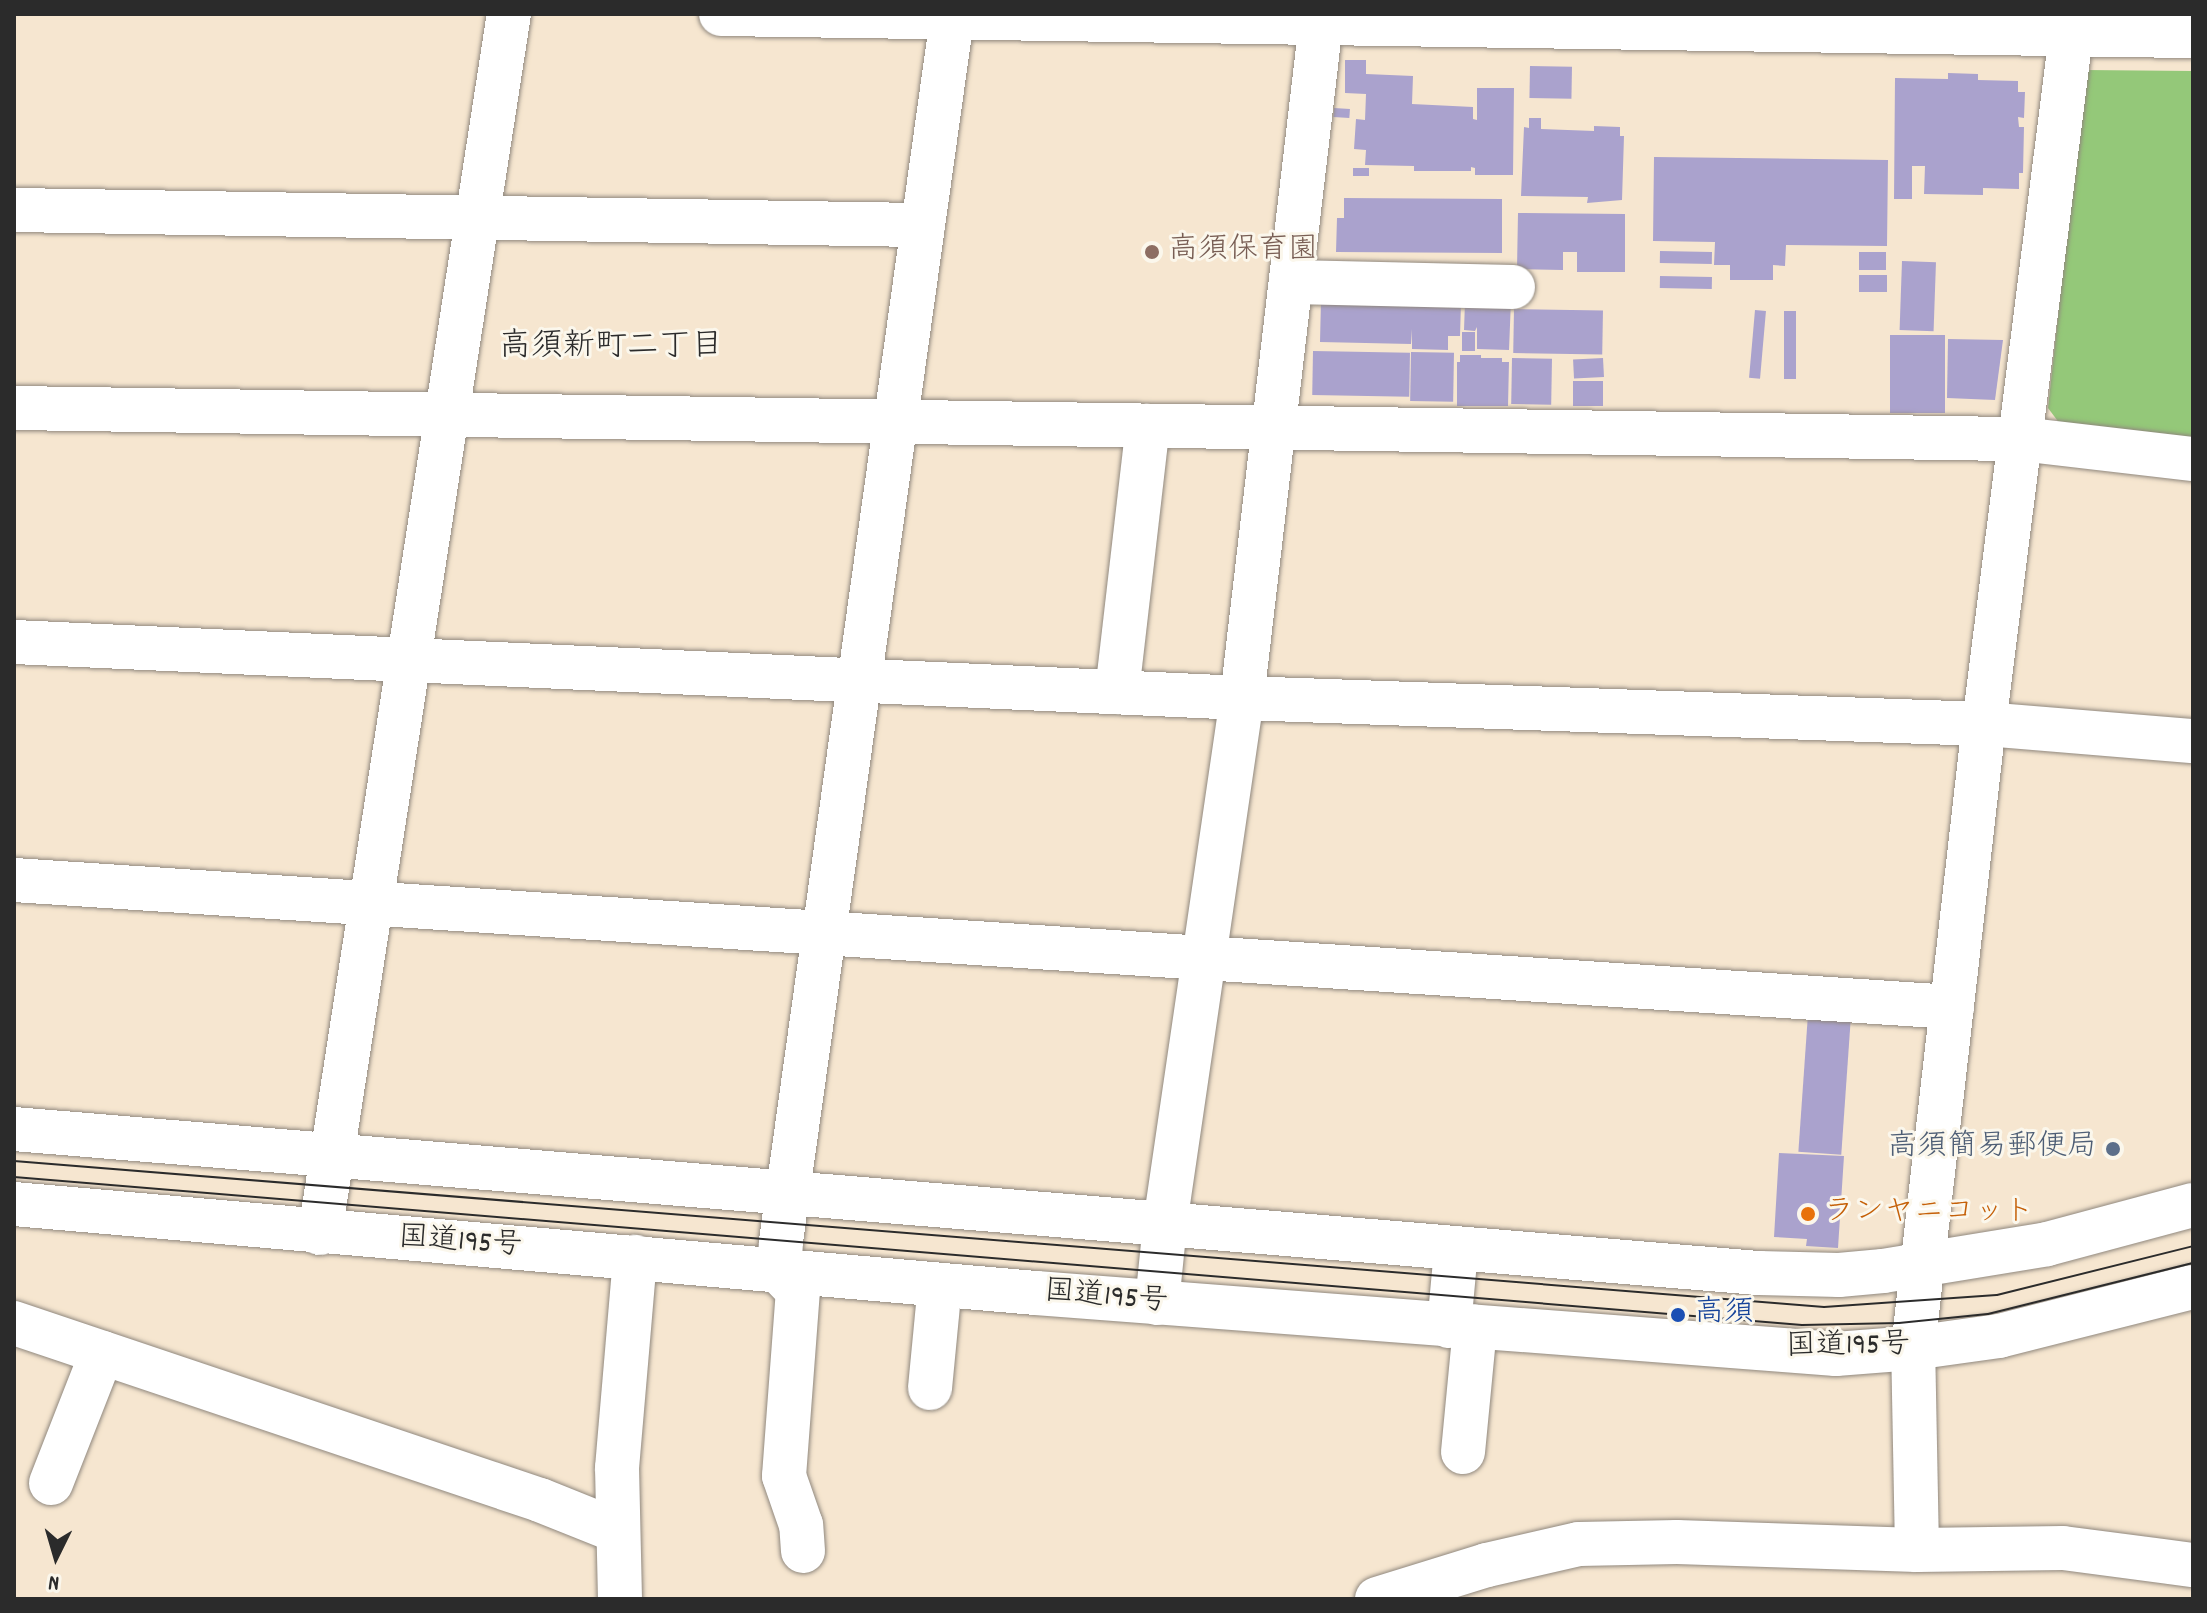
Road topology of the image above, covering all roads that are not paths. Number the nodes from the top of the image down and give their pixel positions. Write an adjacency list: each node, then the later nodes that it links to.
1 (509, 14): 8 (main road)
2 (721, 14): 3 (main road)
3 (952, 18): 4 (main road); 9 (main road)
4 (1321, 18): 5 (main road); 10 (main road)
5 (2071, 35): 6 (main road); 17 (main road)
6 (2193, 36)
7 (14, 210): 8 (main road)
8 (477, 217): 9 (main road); 13 (main road)
9 (923, 225): 14 (main road)
10 (1292, 282): 11 (main road); 16 (main road)
11 (1513, 287)
12 (14, 408): 13 (main road)
13 (445, 414): 14 (main road); 20 (main road)
14 (895, 421): 15 (main road); 21 (main road)
15 (1148, 426): 16 (main road); 22 (main road)
16 (1275, 428): 17 (main road); 23 (main road)
17 (2020, 439): 18 (main road); 24 (main road)
18 (2193, 459)
19 (14, 642): 20 (main road)
20 (408, 658): 21 (main road); 27 (main road)
21 (860, 678): 22 (main road); 28 (main road)
22 (1117, 692): 23 (main road)
23 (1242, 698): 24 (main road); 29 (main road)
24 (1984, 724): 25 (main road); 30 (main road)
25 (2193, 741)
26 (14, 880): 27 (main road)
27 (369, 903): 28 (main road); 32 (main road)
28 (825, 933): 29 (main road); 33 (main road)
29 (1203, 957): 30 (main road); 36 (main road)
30 (1952, 1007): 40 (main road)
31 (14, 1129): 32 (main road)
32 (330, 1153): 33 (main road); 37 (main road)
33 (786, 1192): 36 (main road); 41 (main road)
34 (14, 1204): 37 (main road, 国道195号)
35 (2193, 1205): 40 (main road)
36 (1165, 1224): 38 (main road); 44 (main road)
37 (320, 1233): 39 (main road, 国道195号)
38 (1456, 1250): 40 (main road); 46 (main road)
39 (635, 1257): 41 (main road, 国道195号); 52 (main road)
40 (1923, 1264): 47 (main road)
41 (779, 1271): 42 (main road, 国道195号); 54 (main road)
42 (940, 1285): 44 (main road, 国道195号); 49 (main road)
43 (2193, 1287): 47 (main road, 国道195号)
44 (1157, 1303): 46 (main road, 国道195号)
45 (14, 1323): 48 (main road)
46 (1462, 1326): 47 (main road, 国道195号); 50 (main road)
47 (1913, 1348): 53 (main road)
48 (102, 1353): 51 (main road); 52 (main road)
49 (930, 1388)
50 (1463, 1452)
51 (51, 1483)
52 (617, 1531): 56 (main road)
53 (1917, 1550): 55 (main road); 57 (main road)
54 (803, 1551)
55 (2193, 1565)
56 (620, 1599)
57 (1377, 1599)

